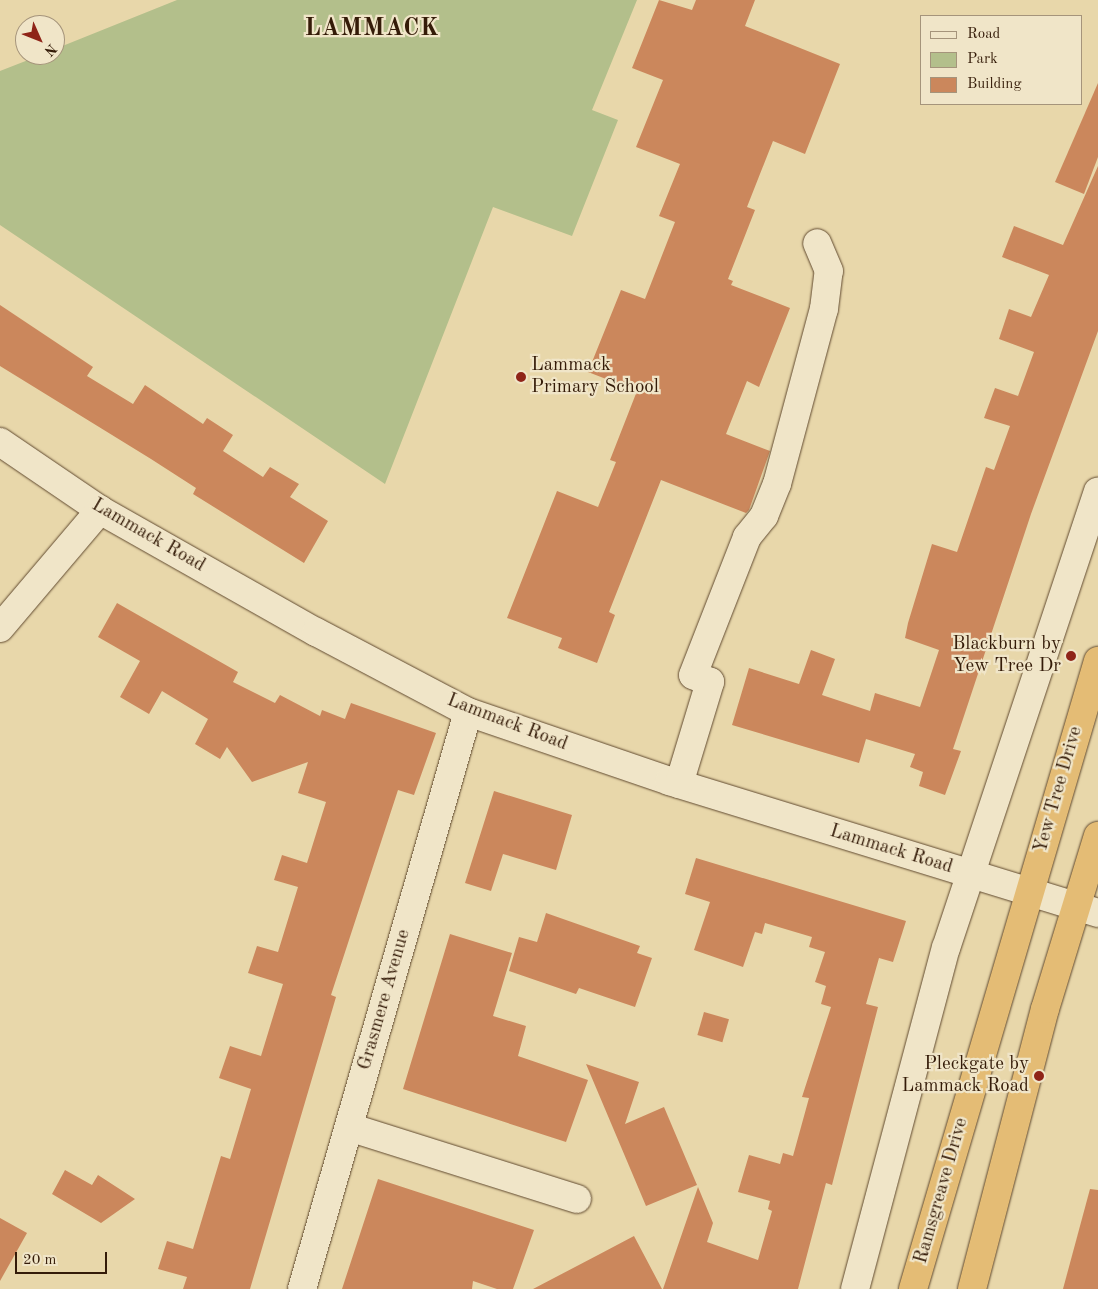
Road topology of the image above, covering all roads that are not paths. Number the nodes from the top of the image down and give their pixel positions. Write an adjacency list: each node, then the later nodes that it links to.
1 (817, 243): 8 (street)
2 (0, 442): 4 (street, Lammack Road)
3 (1098, 492): 10 (street)
4 (100, 510): 5 (street); 7 (street, Lammack Road)
5 (0, 628)
6 (1098, 661): 11 (highway, Yew Tree Drive)
7 (468, 712): 8 (street, Lammack Road); 13 (street, Grasmere Avenue)
8 (679, 784): 10 (street, Lammack Road)
9 (1098, 836): 12 (highway)
10 (970, 874): 11 (street, Lammack Road); 16 (street)
11 (1030, 891): 12 (street, Lammack Road); 17 (highway, Ramsgreave Drive)
12 (1087, 910): 18 (highway)
13 (349, 1127): 14 (street); 15 (street, Grasmere Avenue)
14 (577, 1199)
15 (302, 1289)
16 (855, 1289)
17 (913, 1289)
18 (972, 1289)

